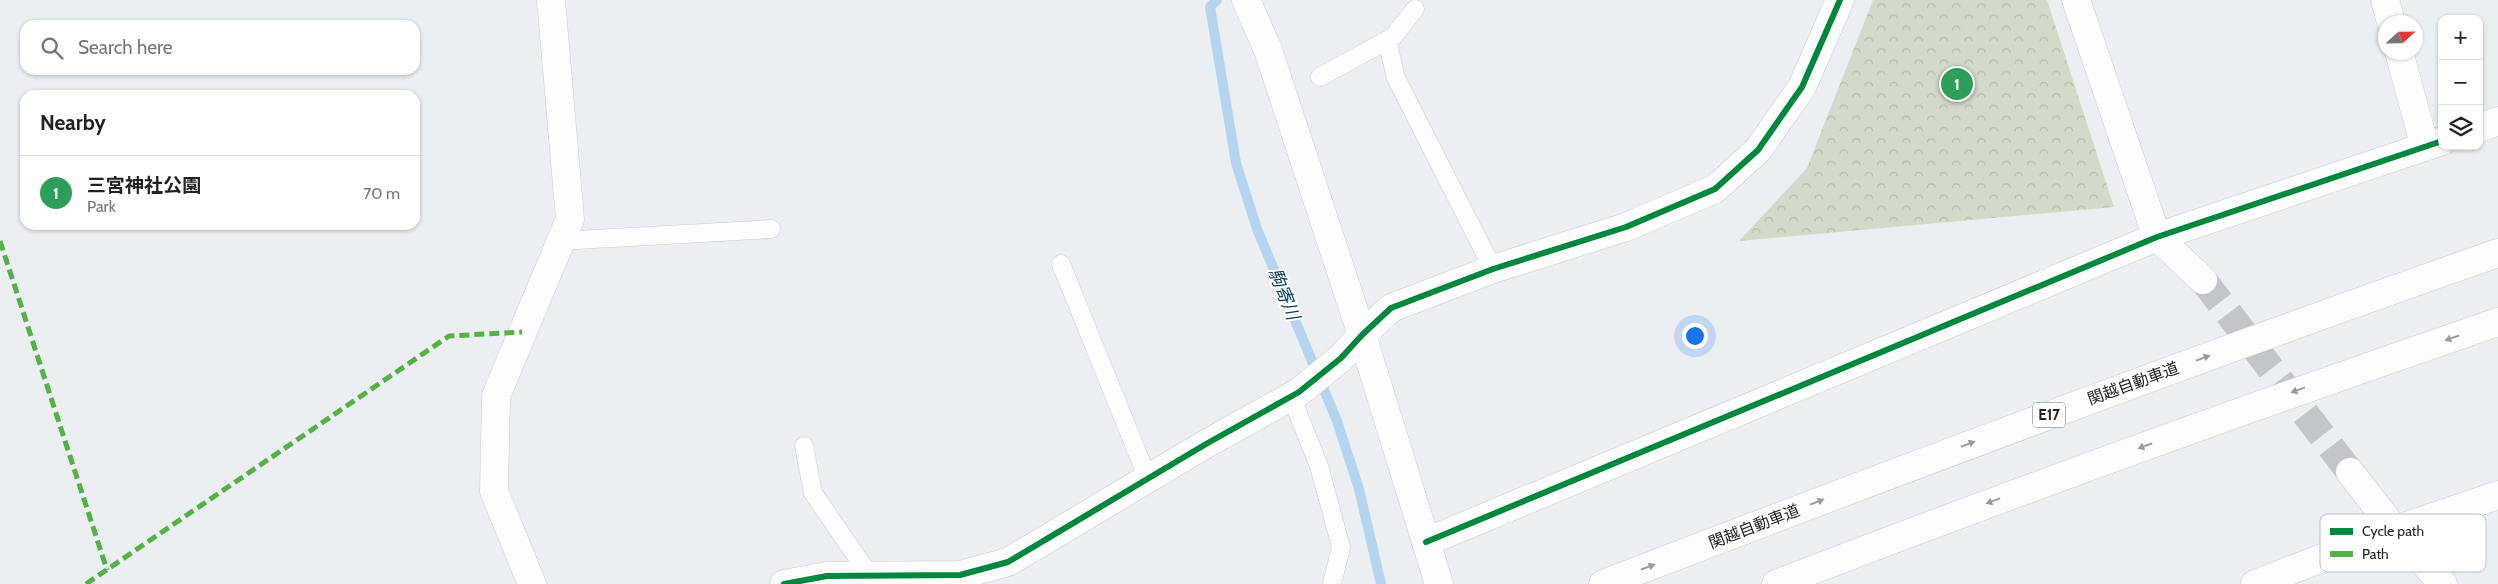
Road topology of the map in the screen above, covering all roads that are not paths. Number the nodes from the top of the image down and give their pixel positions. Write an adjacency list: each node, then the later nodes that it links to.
1 (551, 0): 16 (main road)
2 (1246, 0): 22 (main road)
3 (1840, 0): 19 (main road)
4 (2076, 0): 15 (main road)
5 (2385, 0): 7 (main road)
6 (1416, 9): 8 (lane)
7 (2389, 15)
8 (1387, 40): 10 (lane); 19 (lane)
9 (2402, 60): 13 (main road)
10 (1320, 77)
11 (2498, 121): 12 (main road)
12 (2483, 127)
13 (2434, 144): 15 (main road)
14 (771, 229): 16 (lane)
15 (2157, 238): 20 (main road); 30 (main road)
16 (559, 241): 34 (main road)
17 (2498, 254): 38 (main road, 関越自動車道 / E17, one-way to 17)
18 (1061, 264): 26 (lane)
19 (1493, 269): 22 (main road)
20 (2203, 280)
21 (2498, 322): 39 (main road, one-way to 39)
22 (1362, 335): 23 (main road); 30 (main road)
23 (1295, 394): 26 (main road); 36 (lane)
24 (804, 446): 33 (lane)
25 (2350, 472): 28 (main road)
26 (1148, 479): 33 (main road)
27 (2498, 495): 29 (main road)
28 (2383, 514)
29 (2442, 514)
30 (1426, 542): 37 (main road)
31 (2320, 559): 40 (main road)
32 (2432, 572): 41 (main road)
33 (870, 576): 35 (main road)
34 (532, 584)
35 (784, 584)
36 (1332, 584)
37 (1439, 584)
38 (1603, 584)
39 (1776, 584)
40 (2255, 584)
41 (2443, 584)

